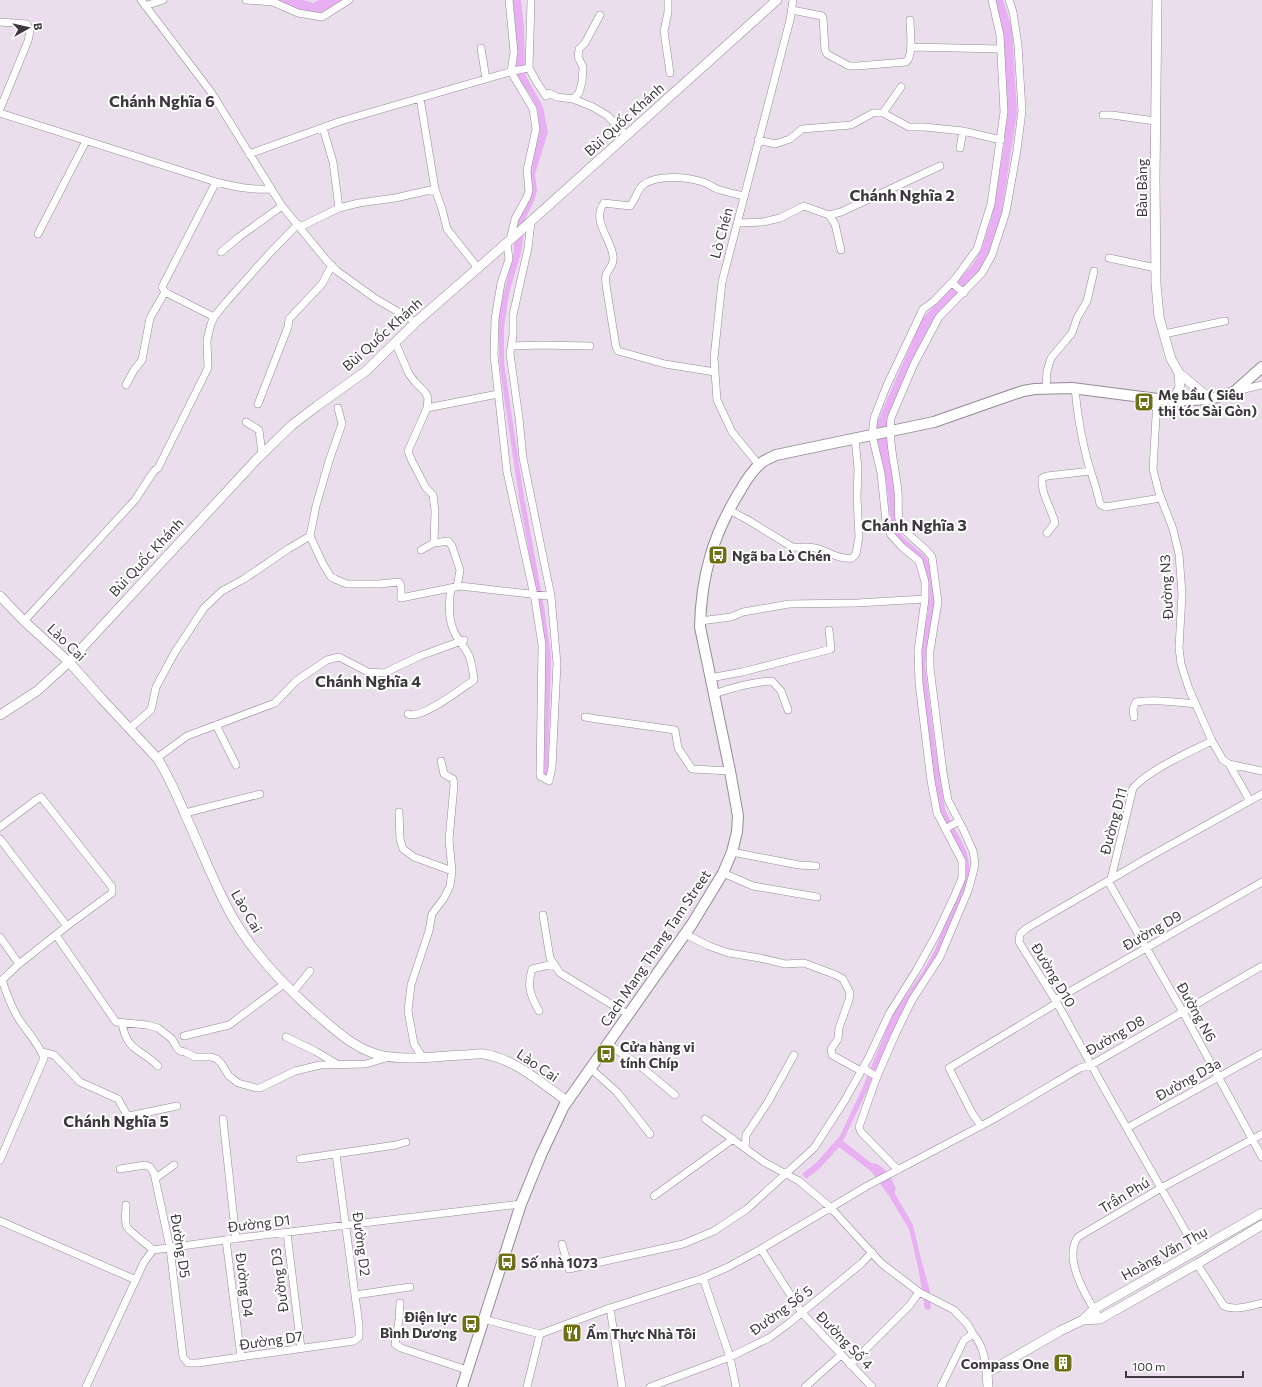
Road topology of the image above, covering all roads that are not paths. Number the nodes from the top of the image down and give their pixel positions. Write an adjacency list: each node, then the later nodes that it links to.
1 (163, 0): 12 (street)
2 (246, 0): 3 (street)
3 (350, 0)
4 (509, 0): 21 (street)
5 (531, 0): 20 (street)
6 (668, 0): 22 (street)
7 (777, 0): 34 (street, Bùi Quốc Khánh)
8 (793, 0): 13 (street, Lò Chén)
9 (992, 0): 19 (street)
10 (1009, 0): 62 (street)
11 (1157, 0): 31 (street, Bàu Bàng)
12 (143, 3): 39 (street)
13 (792, 10): 17 (street); 35 (street, Lò Chén)
14 (600, 15): 26 (street)
15 (910, 20): 17 (street)
16 (0, 22): 27 (street)
17 (910, 47): 19 (street)
18 (481, 48): 23 (street)
19 (1001, 49): 36 (street)
20 (527, 68): 21 (street); 26 (street)
21 (512, 71): 23 (street); 52 (street)
22 (670, 72)
23 (486, 79): 25 (street)
24 (901, 87): 29 (street)
25 (420, 98): 32 (street); 43 (street)
26 (573, 98): 34 (street)
27 (0, 109)
28 (0, 113): 37 (street)
29 (883, 113): 33 (street); 35 (street)
30 (1103, 115): 31 (street)
31 (1155, 121): 58 (street, Bàu Bàng)
32 (322, 128): 39 (street); 46 (street)
33 (963, 131): 36 (street); 38 (street)
34 (626, 135): 48 (street, Bùi Quốc Khánh)
35 (758, 140): 44 (street, Lò Chén)
36 (1001, 140): 60 (street)
37 (86, 141): 41 (street); 51 (street)
38 (960, 148)
39 (249, 154): 42 (street)
40 (940, 166): 47 (street)
41 (216, 182): 42 (street); 61 (street)
42 (271, 189): 45 (street)
43 (435, 189): 46 (street); 57 (street)
44 (744, 196): 49 (street, Lò Chén); 71 (street)
45 (282, 206): 50 (street); 54 (street)
46 (339, 208): 50 (street)
47 (829, 215): 49 (street); 53 (street)
48 (529, 223): 52 (street, Bùi Quốc Khánh); 68 (street)
49 (738, 223): 71 (street, Lò Chén)
50 (299, 226): 56 (street); 63 (street)
51 (38, 234)
52 (509, 242): 57 (street, Bùi Quốc Khánh); 78 (street)
53 (841, 250)
54 (221, 252)
55 (1109, 258): 58 (street)
56 (332, 265): 65 (street); 82 (street)
57 (478, 268): 65 (street, Bùi Quốc Khánh)
58 (1156, 268): 66 (street, Bàu Bàng)
59 (1094, 271): 75 (street)
60 (952, 283): 62 (street); 87 (street)
61 (165, 292): 63 (street); 73 (street)
62 (964, 293): 86 (street)
63 (214, 318): 105 (street)
64 (1225, 321): 66 (street)
65 (416, 322): 67 (street, Bùi Quốc Khánh)
66 (1164, 334): 72 (street, Bàu Bàng)
67 (395, 342): 84 (street); 89 (street, Bùi Quốc Khánh)
68 (511, 346): 69 (street); 101 (street)
69 (590, 346)
70 (1262, 367): 77 (main road)
71 (715, 372): 90 (street, Lò Chén)
72 (1178, 373): 79 (street); 81 (street)
73 (126, 385)
74 (1262, 385): 77 (street)
75 (1046, 388): 76 (main road); 86 (main road)
76 (1075, 388): 80 (main road); 91 (street)
77 (1234, 392): 79 (main road)
78 (498, 394): 84 (street); 101 (street)
79 (1210, 399): 81 (main road)
80 (1157, 400): 81 (main road); 92 (street, Đường N3)
81 (1173, 401)
82 (258, 404)
83 (338, 408): 95 (street)
84 (427, 408): 96 (street)
85 (246, 422): 89 (street)
86 (889, 431): 87 (main road, Cach Mang Thang Tam Street); 98 (street)
87 (873, 434): 88 (main road, Cach Mang Thang Tam Street); 99 (street)
88 (855, 438): 90 (main road, Cach Mang Thang Tam Street); 93 (street)
89 (262, 454): 109 (street, Bùi Quốc Khánh)
90 (759, 465): 93 (main road, Cach Mang Thang Tam Street)
91 (1091, 471): 92 (street); 94 (street)
92 (1161, 498): 112 (street, Đường N3)
93 (729, 510): 106 (main road, Cach Mang Thang Tam Street)
94 (1047, 533)
95 (310, 536): 100 (street); 119 (street)
96 (434, 543): 97 (street); 100 (street)
97 (421, 550)
98 (932, 559): 99 (street); 132 (street)
99 (919, 561): 104 (street)
100 (454, 588): 101 (street); 108 (street)
101 (535, 594): 103 (street)
102 (0, 596): 105 (street, Lào Cai)
103 (548, 596)
104 (925, 599): 106 (street); 134 (street)
105 (24, 621): 109 (street, Lào Cai)
106 (700, 621): 110 (main road, Cach Mang Thang Tam Street)
107 (829, 630): 110 (street)
108 (462, 641): 114 (street); 118 (street)
109 (69, 662): 115 (street, Bùi Quốc Khánh); 119 (street, Lào Cai)
110 (710, 678): 111 (main road, Cach Mang Thang Tam Street)
111 (714, 694): 113 (street); 125 (main road, Cach Mang Thang Tam Street)
112 (1195, 704): 117 (street); 120 (street, Đường N3)
113 (788, 710)
114 (408, 714)
115 (0, 715)
116 (585, 717): 125 (street)
117 (1134, 717)
118 (216, 725): 121 (street); 124 (street)
119 (130, 728): 121 (street, Lào Cai)
120 (1212, 741): 123 (street, Đường N3); 140 (street, Đường D11)
121 (157, 758): 131 (street, Lào Cai)
122 (441, 761): 138 (street)
123 (1229, 764): 126 (street); 129 (street, Đường N3)
124 (236, 765)
125 (730, 771): 136 (main road, Cach Mang Thang Tam Street)
126 (1262, 771)
127 (260, 794): 131 (street)
128 (1262, 794): 129 (street, Đường D10)
129 (1250, 801): 140 (street, Đường D10)
130 (399, 812): 138 (street)
131 (185, 813): 155 (street, Lào Cai)
132 (959, 821): 134 (street); 148 (street)
133 (0, 827): 144 (street)
134 (945, 829): 145 (street)
135 (0, 840): 144 (street)
136 (732, 852): 137 (street); 139 (main road, Cach Mang Thang Tam Street)
137 (816, 866)
138 (452, 871): 169 (street)
139 (723, 873): 142 (street); 146 (main road, Cach Mang Thang Tam Street)
140 (1110, 880): 150 (street, Đường N6); 157 (street, Đường D10)
141 (1262, 882): 150 (street, Đường D9)
142 (818, 897)
143 (543, 915): 152 (street)
144 (67, 926): 147 (street)
145 (938, 929): 148 (street); 174 (street)
146 (684, 934): 160 (main road, Cach Mang Thang Tam Street); 174 (street)
147 (56, 935): 151 (street); 161 (street)
148 (949, 935): 175 (street)
149 (0, 938): 151 (street)
150 (1146, 948): 157 (street, Đường D9); 159 (street, Đường N6)
151 (19, 964): 165 (street)
152 (554, 964): 158 (street); 160 (street)
153 (1262, 966): 159 (street, Đường D8)
154 (310, 971): 156 (street)
155 (284, 984): 156 (street, Lào Cai); 162 (street)
156 (292, 992): 168 (street, Lào Cai)
157 (1056, 1002): 171 (street, Đường D10); 182 (street, Đường D9)
158 (539, 1011)
159 (1182, 1012): 171 (street, Đường D8); 176 (street, Đường N6)
160 (629, 1015): 164 (main road, Cach Mang Thang Tam Street)
161 (122, 1023): 170 (street); 172 (street)
162 (184, 1036)
163 (286, 1037): 170 (street)
164 (608, 1044): 173 (main road, Cach Mang Thang Tam Street); 177 (street)
165 (42, 1052): 179 (street); 193 (street)
166 (1262, 1053): 176 (street, Đường D3a)
167 (794, 1055): 189 (street)
168 (390, 1057): 169 (street, Lào Cai); 170 (street)
169 (423, 1058): 178 (street, Lào Cai)
170 (338, 1064)
171 (1091, 1065): 182 (street, Đường D8); 183 (street, Đường D10)
172 (158, 1066)
173 (590, 1068): 178 (main road, Cach Mang Thang Tam Street); 184 (street)
174 (862, 1070): 175 (street); 197 (street)
175 (877, 1077): 196 (street)
176 (1219, 1077): 183 (street, Đường D3a); 187 (street, Đường N6)
177 (674, 1095)
178 (567, 1101): 201 (main road, Cach Mang Thang Tam Street)
179 (177, 1106)
180 (222, 1119): 210 (street)
181 (705, 1119): 186 (street)
182 (981, 1126): 196 (street, Đường D8)
183 (1127, 1128): 199 (street, Đường D10)
184 (650, 1134)
185 (1262, 1134): 187 (street, Trần Phú)
186 (733, 1139): 189 (street); 200 (street)
187 (1252, 1139): 191 (street, Đường N6); 199 (street, Trần Phú)
188 (406, 1142): 190 (street)
189 (745, 1148): 197 (street)
190 (336, 1154): 192 (street); 207 (street, Đường D2)
191 (1262, 1157)
192 (300, 1159)
193 (0, 1160)
194 (174, 1165): 198 (street)
195 (120, 1169): 198 (street)
196 (898, 1170): 203 (street, Đường D8)
197 (786, 1174): 203 (street); 213 (street)
198 (156, 1178): 214 (street, Đường D5)
199 (1161, 1188): 217 (street, Đường D10); 230 (street, Trần Phú)
200 (654, 1196)
201 (521, 1204): 207 (street, Đường D1); 232 (main road, Cach Mang Thang Tam Street)
202 (126, 1205): 216 (street)
203 (830, 1207): 215 (street, Đường D8); 218 (street)
204 (1262, 1213): 208 (street, Hoàng Văn Thụ)
205 (0, 1220): 223 (street)
206 (1262, 1225): 212 (street, Hoàng Văn Thụ)
207 (346, 1226): 209 (street, Đường D1); 226 (street, Đường D2)
208 (1230, 1232): 212 (street); 217 (street, Hoàng Văn Thụ)
209 (287, 1233): 210 (street, Đường D1); 238 (street, Đường D3)
210 (236, 1239): 211 (street, Đường D1)
211 (226, 1240): 214 (street, Đường D1); 240 (street, Đường D4)
212 (1235, 1241): 220 (street, Hoàng Văn Thụ)
213 (562, 1244)
214 (170, 1248): 216 (street, Đường D1); 242 (street, Đường D5)
215 (761, 1249): 222 (street, Đường D8); 231 (street, Đường Số 4)
216 (153, 1250): 223 (street)
217 (1197, 1251): 219 (street, Hoàng Văn Thụ)
218 (872, 1252): 225 (street); 231 (street, Đường Số 5)
219 (1174, 1264): 221 (street); 230 (street, Hoàng Văn Thụ)
220 (1197, 1264): 221 (street, Hoàng Văn Thụ); 228 (street)
221 (1179, 1274): 233 (street, Hoàng Văn Thụ)
222 (703, 1278): 229 (street, Đường D8); 241 (street)
223 (136, 1280): 246 (street)
224 (410, 1287): 226 (street)
225 (919, 1292): 236 (street); 243 (street)
226 (355, 1295): 237 (street, Đường D2)
227 (400, 1302): 244 (street)
228 (1262, 1303)
229 (610, 1308): 235 (street, Đường D8); 249 (street)
230 (1094, 1309): 233 (street, Trần Phú); 234 (street, Hoàng Văn Thụ)
231 (802, 1313): 239 (street, Đường Số 4); 241 (street, Đường Số 5)
232 (483, 1319): 235 (street); 244 (main road, Cach Mang Thang Tam Street)
233 (1100, 1319): 234 (street, Hoàng Văn Thụ)
234 (1083, 1320): 245 (street, Hoàng Văn Thụ)
235 (540, 1334): 248 (street)
236 (973, 1334): 245 (street); 254 (street)
237 (359, 1337): 238 (street, Đường D7)
238 (301, 1348): 240 (street, Đường D7)
239 (841, 1355): 243 (street, Đường Số 4); 252 (street)
240 (241, 1357): 242 (street, Đường D7)
241 (730, 1357): 250 (street, Đường Số 5); 251 (street)
242 (185, 1361)
243 (850, 1365): 253 (street, Đường Số 4)
244 (467, 1370): 247 (main road, Cach Mang Thang Tam Street)
245 (987, 1373): 255 (street)
246 (86, 1387)
247 (462, 1387)
248 (528, 1387)
249 (622, 1387)
250 (650, 1387)
251 (736, 1387)
252 (805, 1387)
253 (872, 1387)
254 (941, 1387)
255 (988, 1387)

